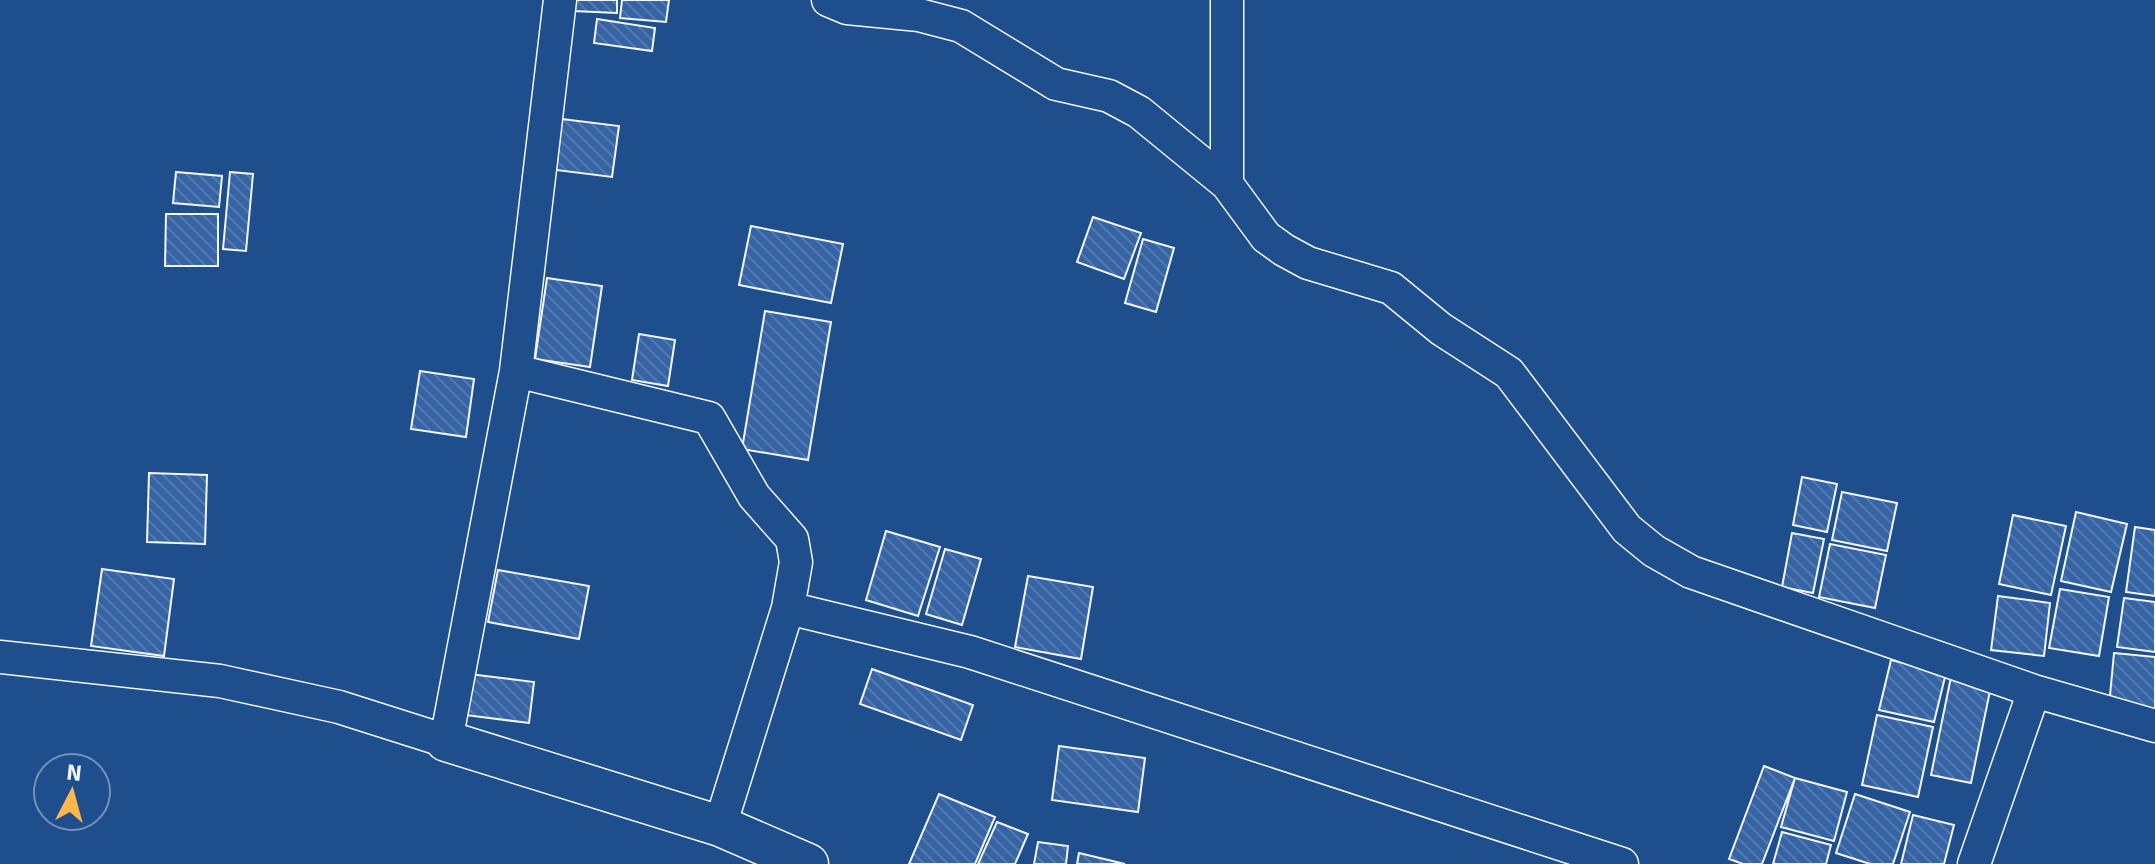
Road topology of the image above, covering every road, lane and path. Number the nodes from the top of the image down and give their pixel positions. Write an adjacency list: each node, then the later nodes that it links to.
1 (560, 0): 5 (street)
2 (828, 0): 4 (street)
3 (1227, 0): 4 (street)
4 (1227, 184): 8 (street)
5 (516, 371): 6 (street); 10 (street)
6 (788, 608): 11 (street); 13 (street)
7 (0, 657): 10 (street)
8 (2034, 691): 9 (street); 14 (street)
9 (2155, 726)
10 (446, 741): 11 (street)
11 (720, 826): 12 (street)
12 (808, 864)
13 (1622, 864)
14 (1974, 864)

